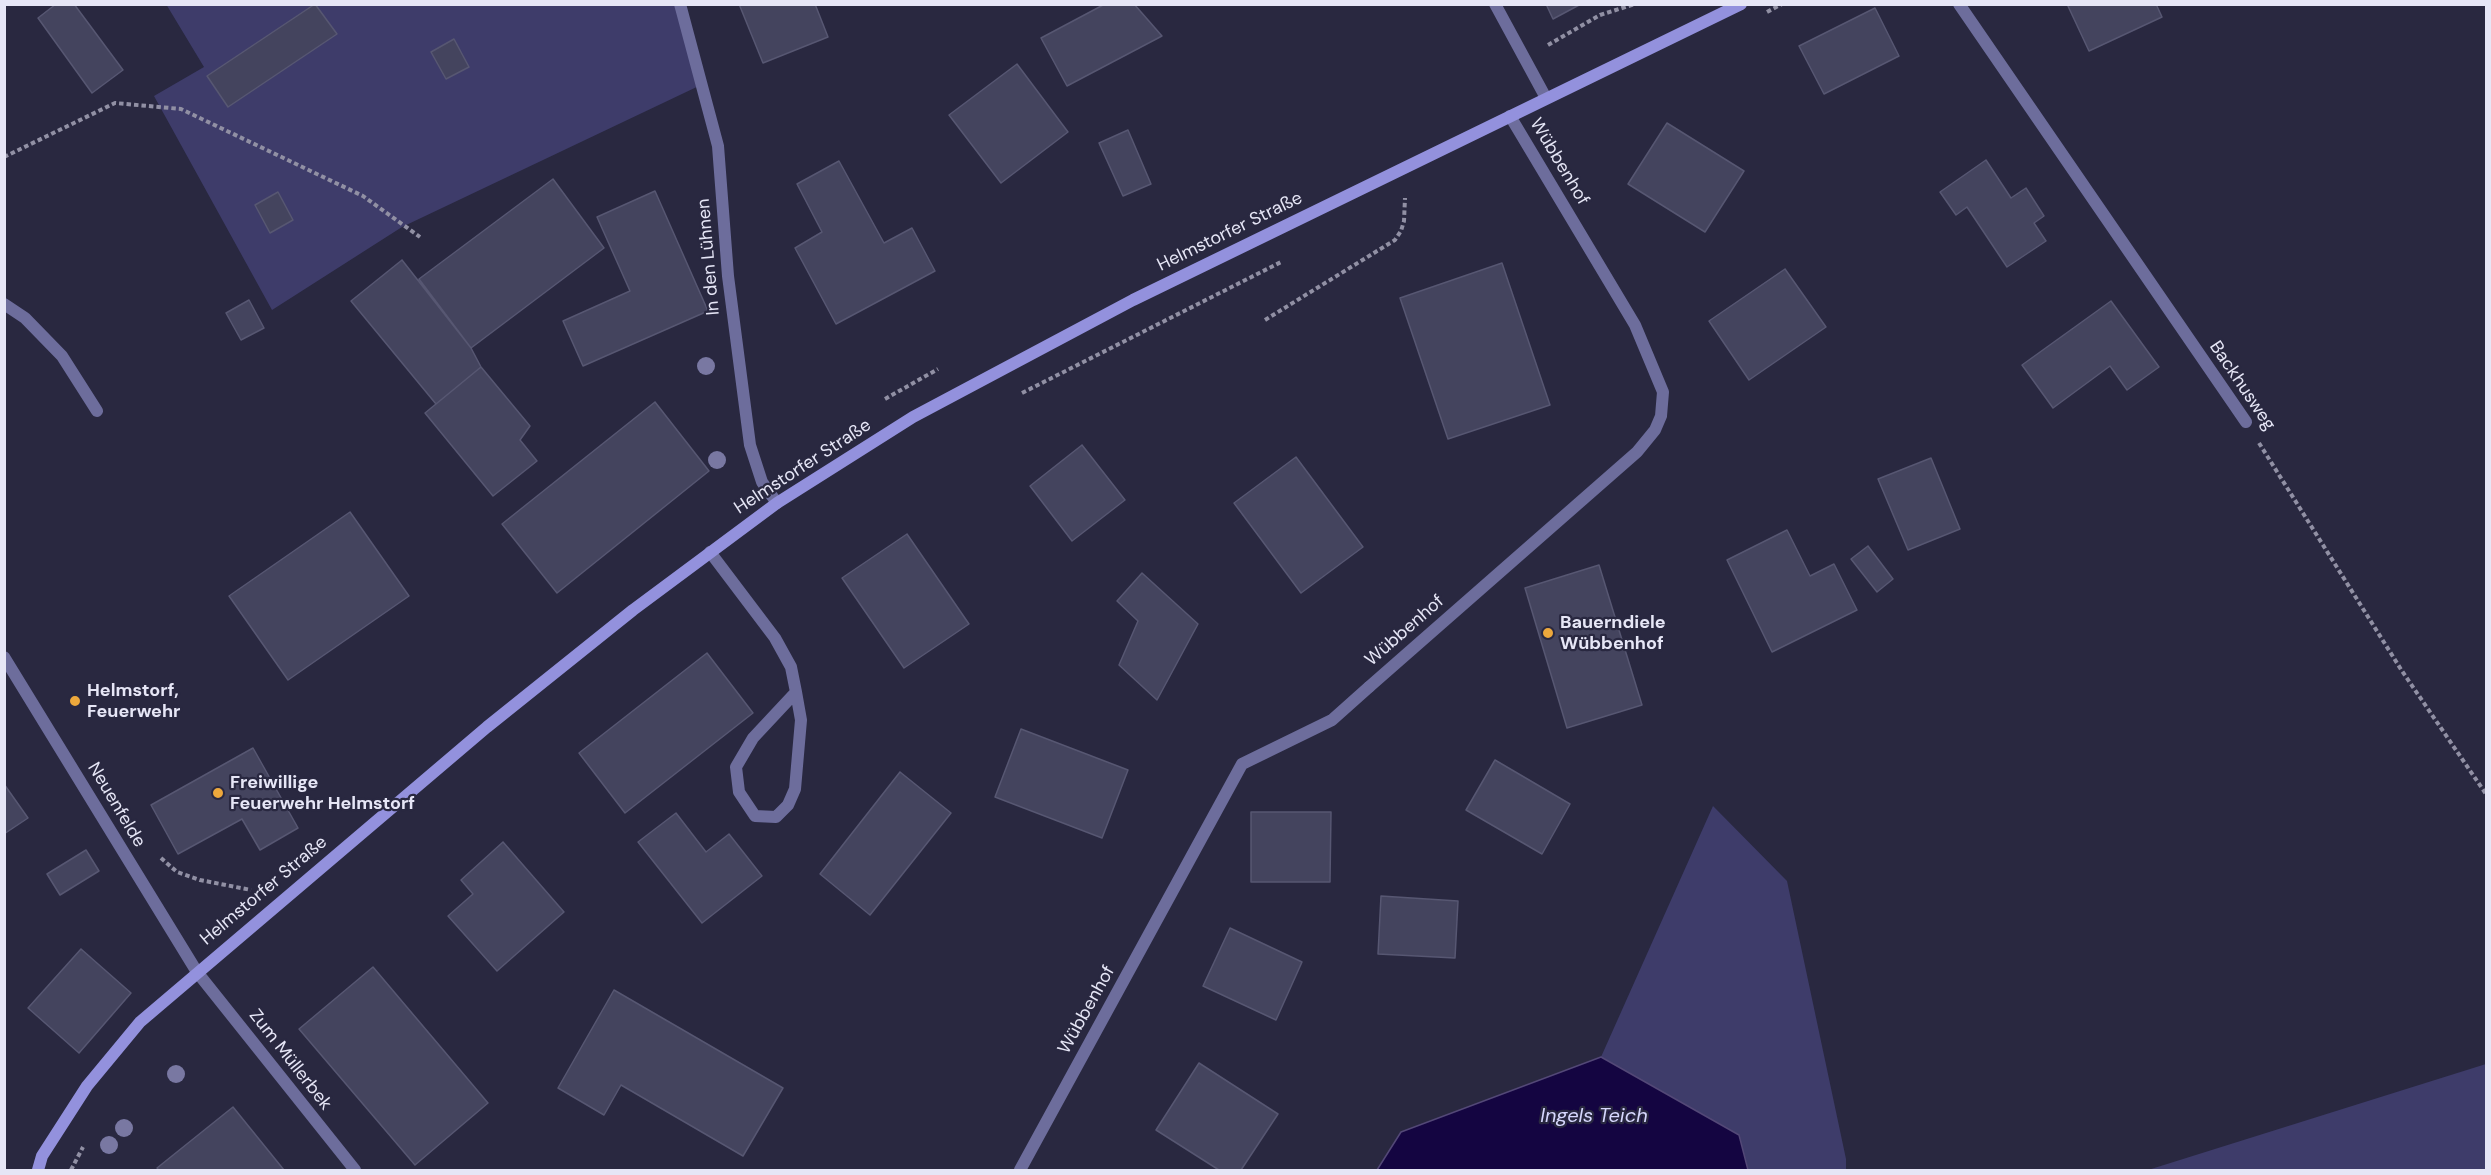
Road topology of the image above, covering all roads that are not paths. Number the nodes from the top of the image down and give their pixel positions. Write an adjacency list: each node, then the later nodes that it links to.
1 (680, 4): 10 (street, In den Lühnen)
2 (1495, 4): 5 (street)
3 (1741, 4): 5 (main road, Helmstorfer Straße)
4 (1959, 4): 9 (street, Backhusweg)
5 (1546, 98): 6 (main road, Helmstorfer Straße)
6 (1510, 116): 10 (main road, Helmstorfer Straße); 17 (street, Wübbenhof)
7 (4, 304): 8 (street)
8 (97, 411)
9 (2246, 422)
10 (777, 503): 11 (main road, Helmstorfer Straße)
11 (710, 552): 13 (street); 14 (main road, Helmstorfer Straße)
12 (4, 657): 14 (street, Neuenfelde)
13 (796, 692): 13 (street)
14 (197, 972): 15 (main road, Helmstorfer Straße); 16 (street, Zum Müllerbek)
15 (38, 1170)
16 (355, 1170)
17 (1020, 1170)

